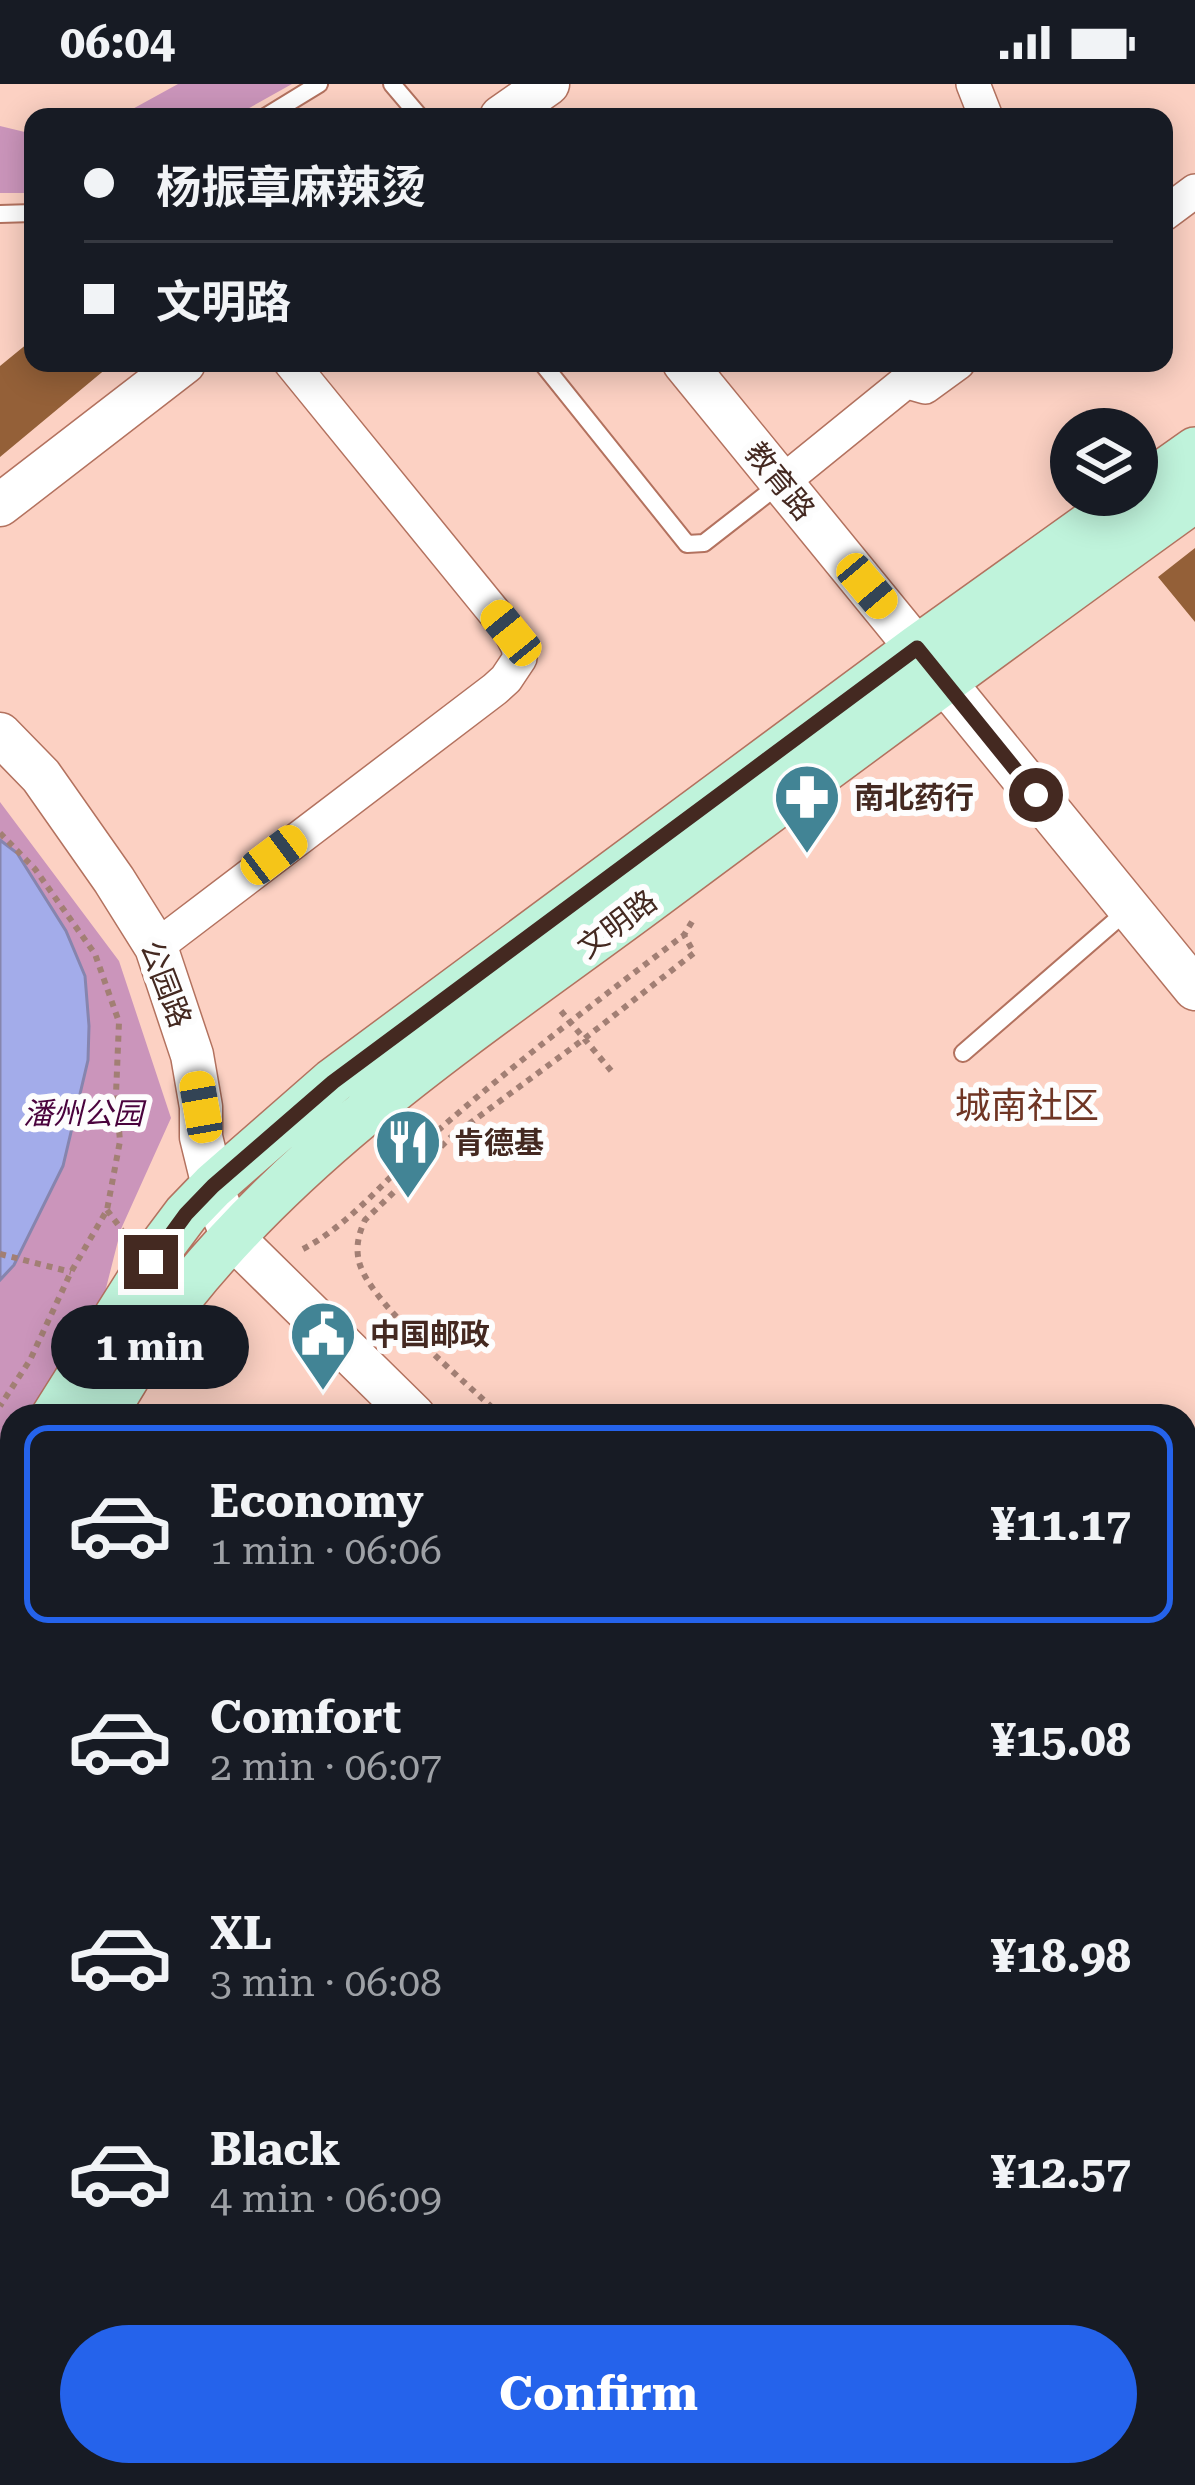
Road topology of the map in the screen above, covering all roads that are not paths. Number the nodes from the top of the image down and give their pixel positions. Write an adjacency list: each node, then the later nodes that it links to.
1 (319, 84): 4 (lane)
2 (392, 84): 5 (lane)
3 (548, 84): 6 (street)
4 (280, 108)
5 (412, 108)
6 (515, 108)
7 (172, 372): 17 (street)
8 (297, 372): 22 (street)
9 (549, 372): 15 (lane)
10 (691, 372): 15 (street, 教育路)
11 (946, 372): 12 (street)
12 (904, 373): 15 (street)
13 (1195, 450): 14 (main road, 文明路)
14 (1158, 476)
15 (781, 483): 19 (street, 教育路)
16 (1195, 499): 19 (main road, 文明路)
17 (0, 505)
18 (1107, 516): 19 (main road, 文明路)
19 (931, 665): 21 (street, 教育路); 25 (main road, 文明路); 26 (main road, 文明路)
20 (0, 734): 22 (street, 公园路)
21 (1129, 908): 23 (street, 教育路); 24 (lane)
22 (156, 947): 25 (street, 公园路)
23 (1195, 989)
24 (963, 1053)
25 (213, 1186): 26 (street, 公园路); 27 (main road, 文明路)
26 (232, 1238): 28 (main road, 文明路); 29 (street, 公园路)
27 (62, 1404)
28 (111, 1404)
29 (402, 1404)

